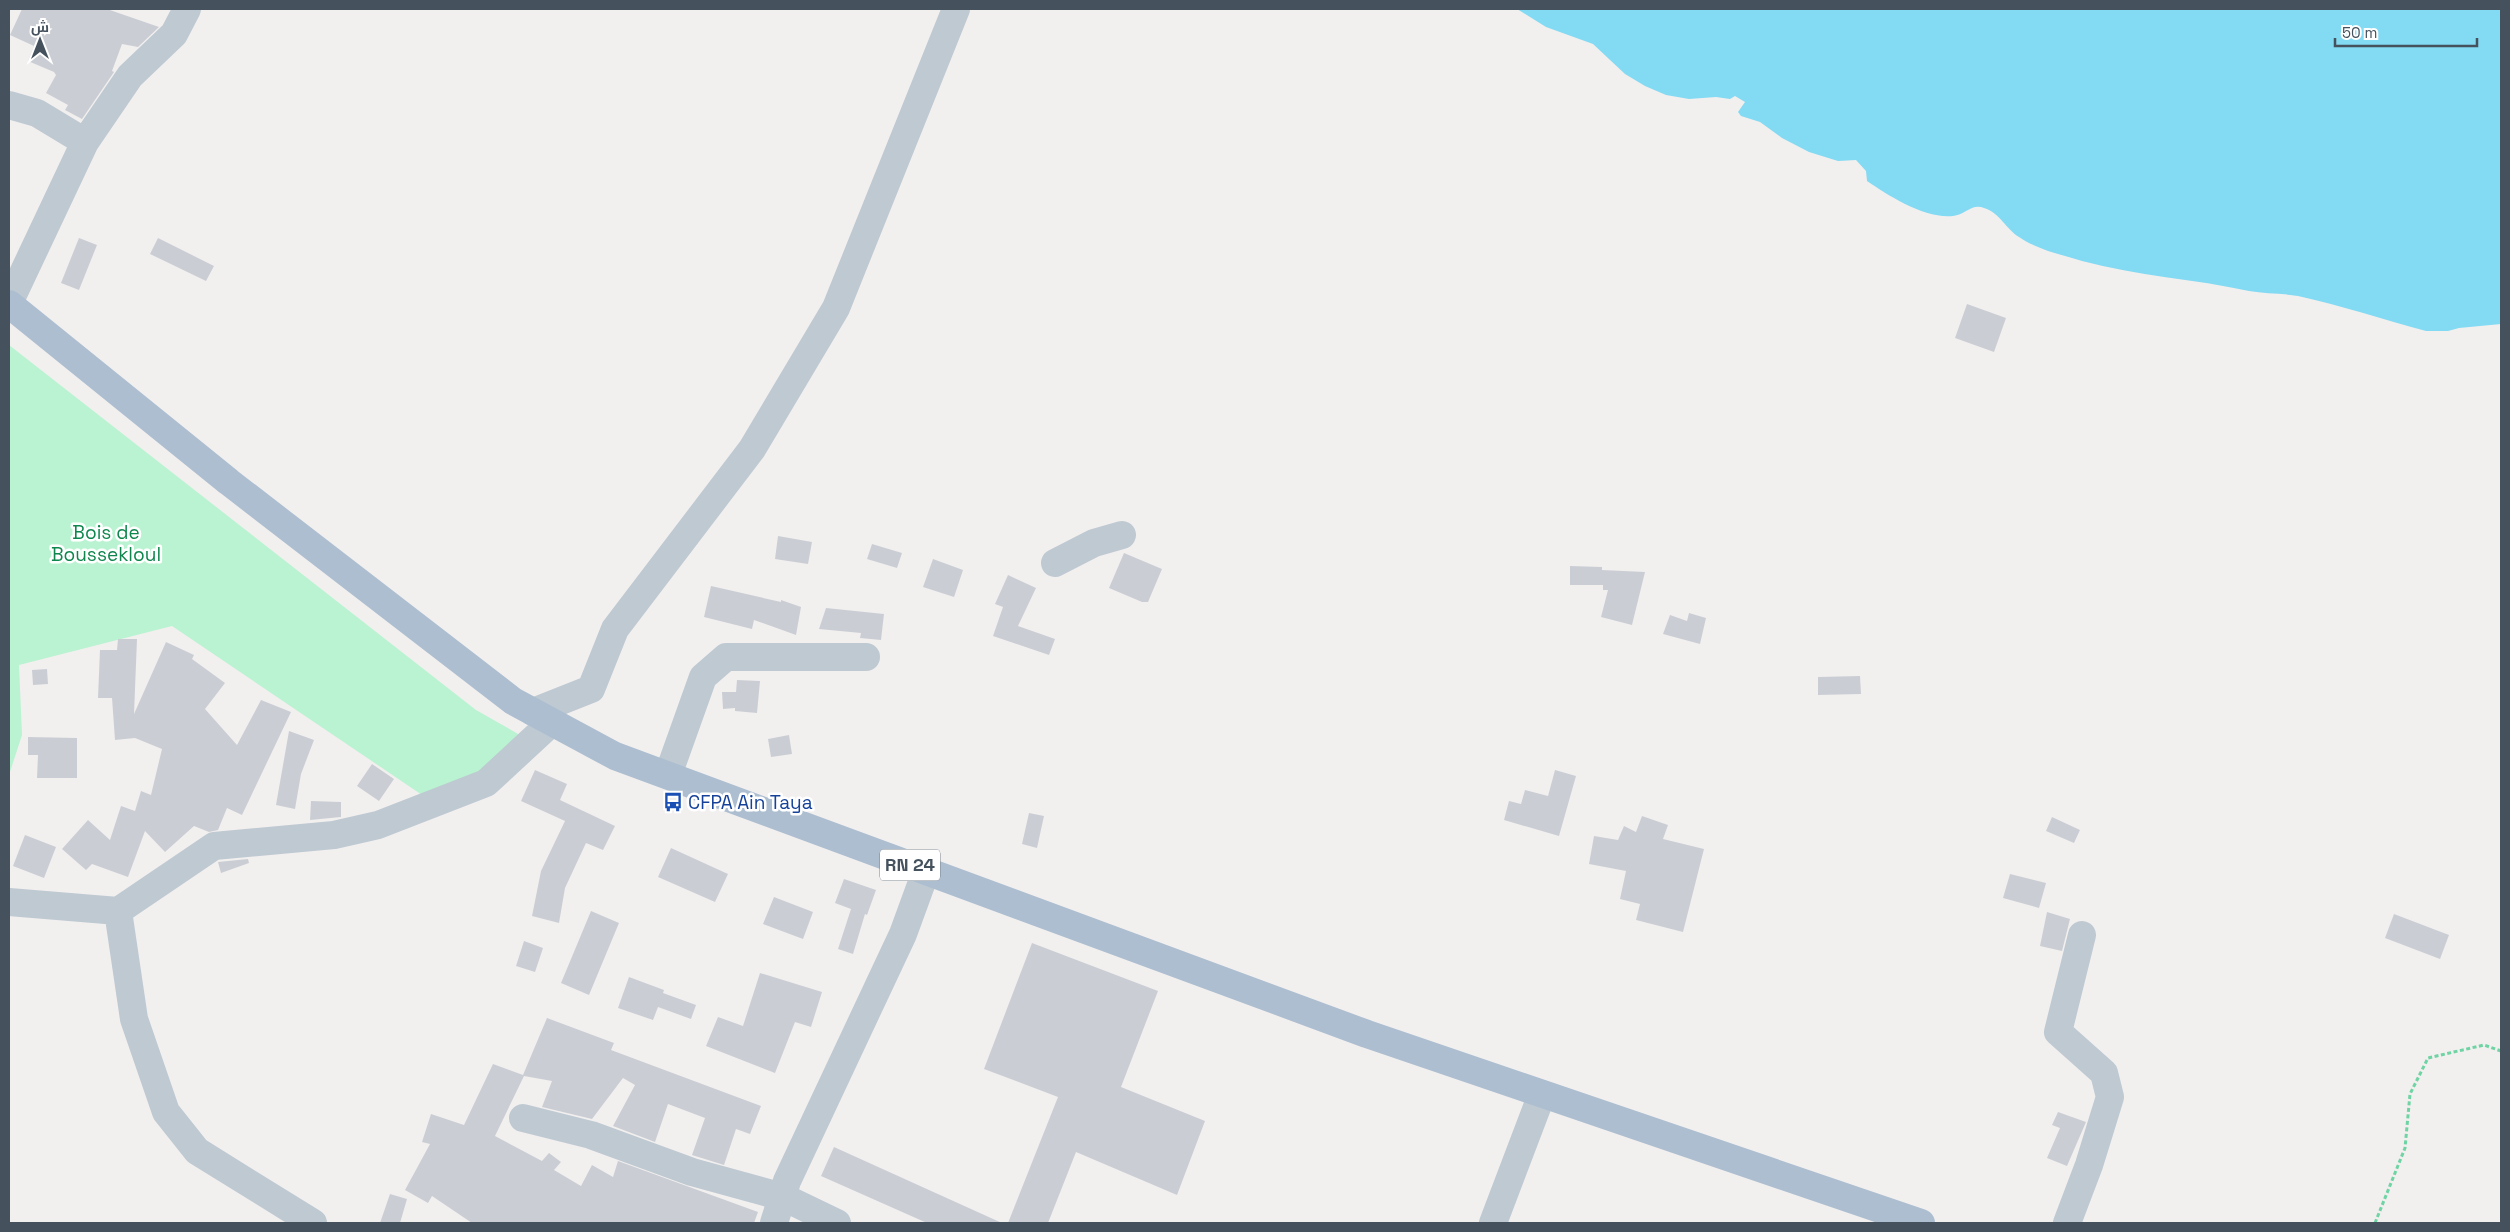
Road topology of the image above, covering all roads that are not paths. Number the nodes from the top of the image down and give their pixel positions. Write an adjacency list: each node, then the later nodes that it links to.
1 (187, 9): 4 (street)
2 (956, 9): 9 (street)
3 (9, 105): 4 (street)
4 (85, 142): 5 (street)
5 (9, 304): 9 (main road, RN 24)
6 (1122, 535): 7 (street)
7 (1055, 563)
8 (866, 657): 10 (street)
9 (543, 717): 10 (main road, RN 24); 13 (street)
10 (668, 775): 11 (main road, RN 24)
11 (926, 871): 15 (main road, RN 24); 17 (street)
12 (9, 902): 13 (street)
13 (118, 911): 18 (street)
14 (2082, 935): 23 (street)
15 (1542, 1094): 21 (street); 22 (main road, RN 24)
16 (523, 1118): 17 (street)
17 (783, 1197): 19 (street); 20 (street)
18 (313, 1223)
19 (774, 1223)
20 (836, 1223)
21 (1493, 1223)
22 (1921, 1223)
23 (2068, 1223)

